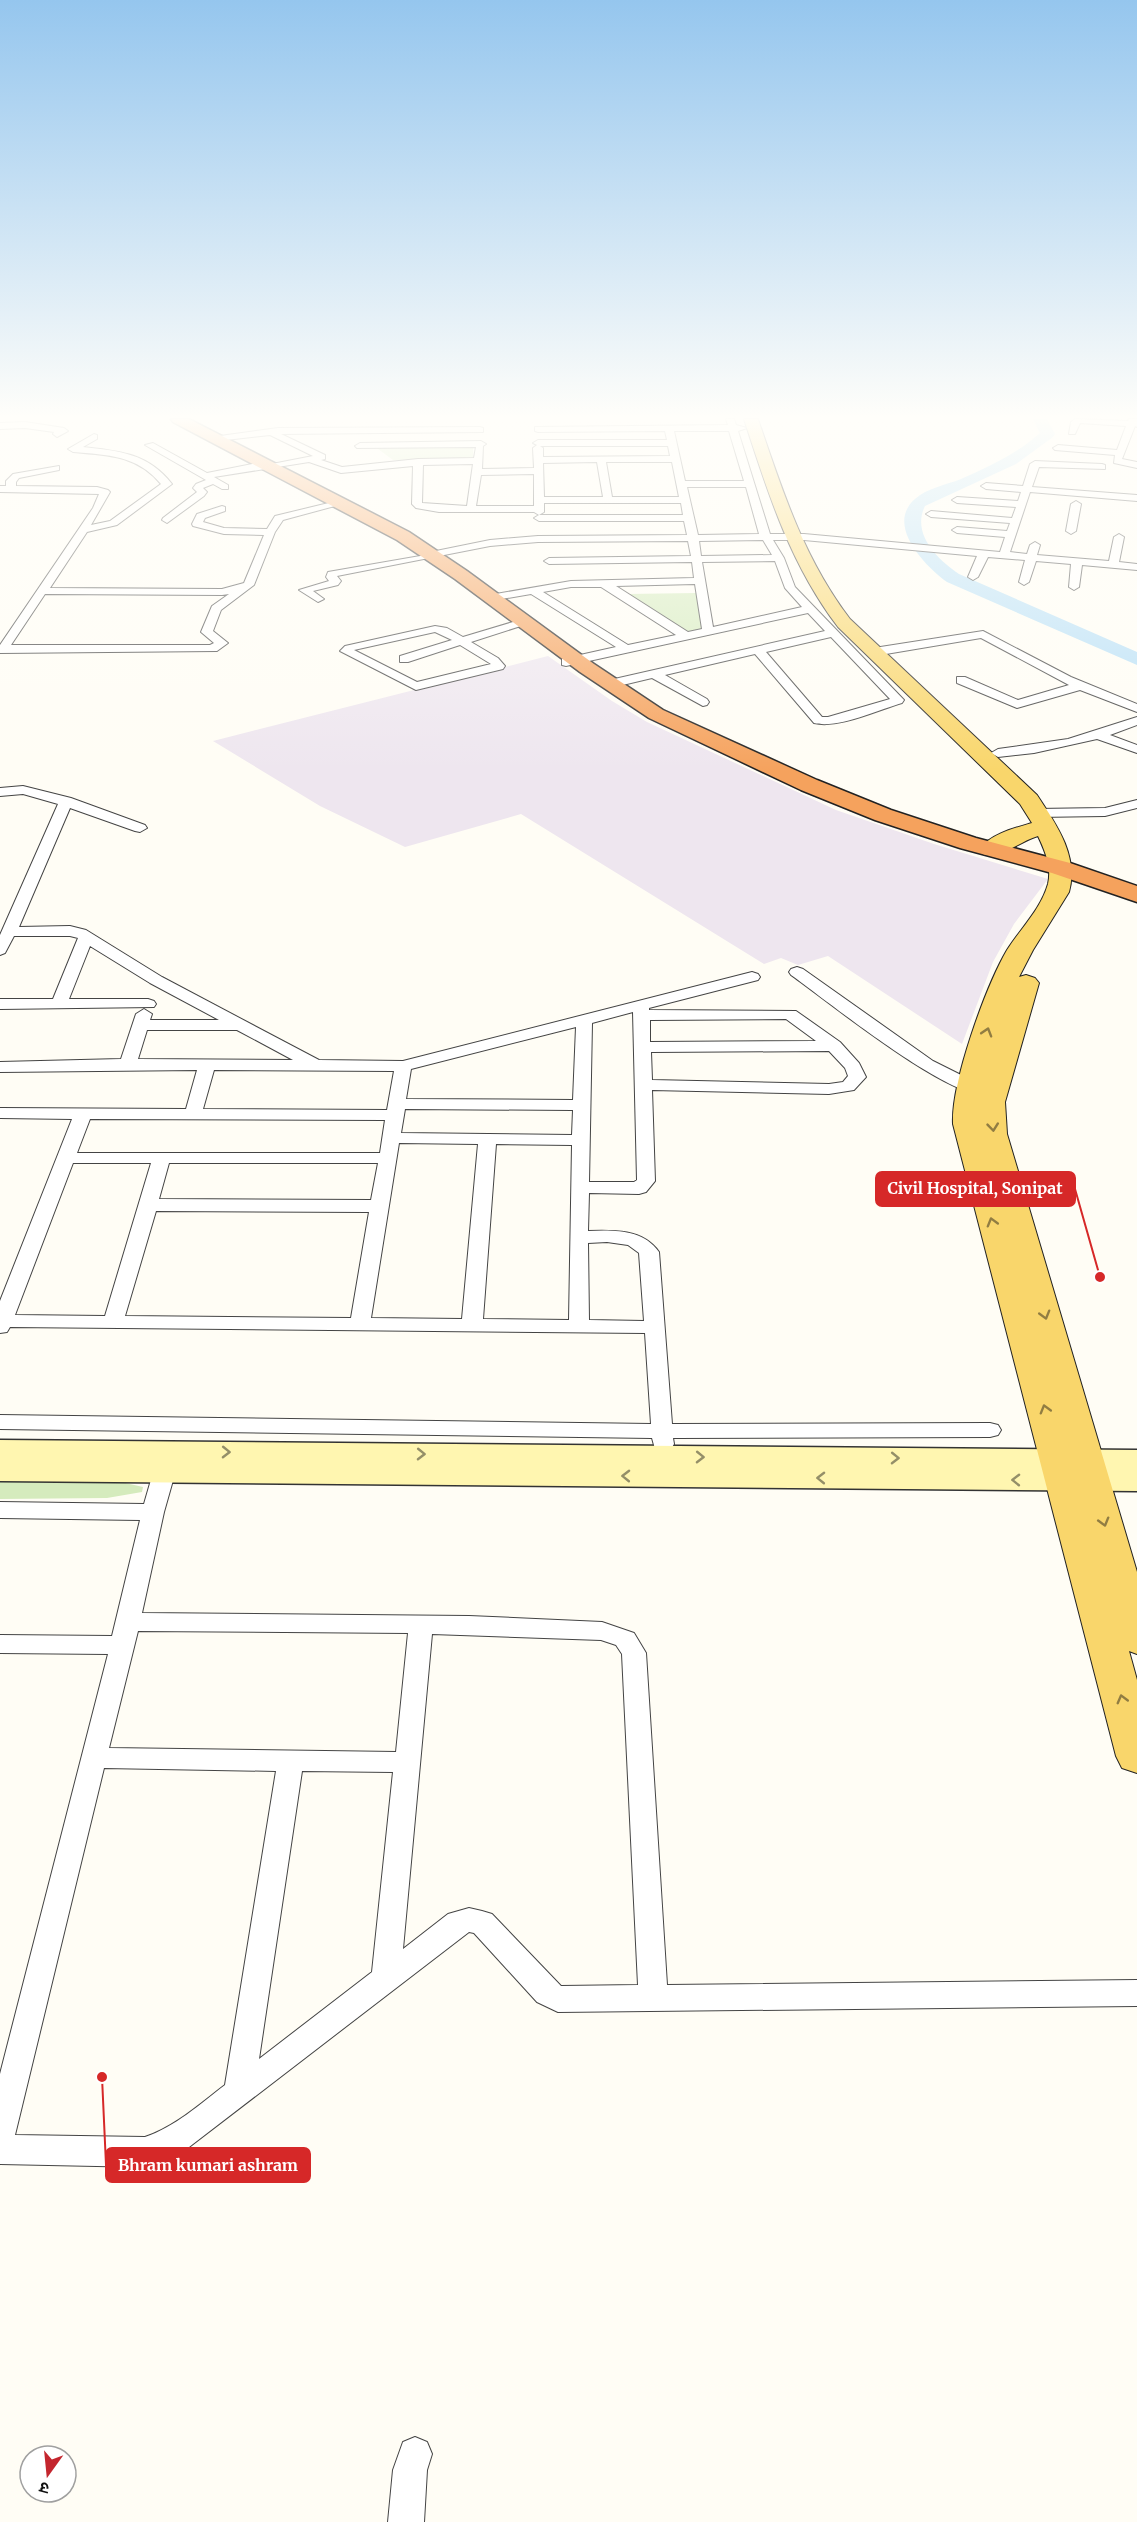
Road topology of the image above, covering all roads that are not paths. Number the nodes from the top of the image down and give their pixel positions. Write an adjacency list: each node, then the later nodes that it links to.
1 (765, 536): 18 (street)
2 (798, 536): 45 (main road)
3 (80, 537): 33 (street)
4 (268, 537): 31 (street)
5 (391, 537): 16 (highway)
6 (693, 537): 7 (street); 11 (street); 20 (street)
7 (715, 537)
8 (805, 537): 14 (street)
9 (1010, 537): 15 (street)
10 (1119, 537): 23 (street)
11 (622, 538): 12 (street); 19 (street)
12 (538, 539): 16 (street)
13 (1035, 545): 17 (street)
14 (984, 553): 15 (street); 25 (street)
15 (1004, 555): 17 (street)
16 (427, 556): 28 (highway); 35 (street)
17 (1031, 557): 22 (street); 27 (street)
18 (779, 558): 20 (street); 36 (street)
19 (625, 560): 20 (street); 21 (street)
20 (695, 560): 26 (street)
21 (549, 561)
22 (1077, 561): 23 (street); 30 (street)
23 (1113, 565): 24 (street)
24 (1137, 567)
25 (973, 577)
26 (700, 581): 29 (street); 38 (street)
27 (1024, 582)
28 (465, 583): 34 (highway); 37 (highway)
29 (603, 583): 32 (street); 40 (street)
30 (1074, 587)
31 (239, 590): 33 (street); 42 (street)
32 (532, 590): 34 (street); 43 (street)
33 (43, 591): 42 (street)
34 (490, 598): 37 (highway)
35 (318, 599)
36 (809, 609): 38 (street); 39 (street)
37 (519, 623): 41 (street); 47 (highway)
38 (708, 631): 40 (street)
39 (833, 633): 44 (street); 44 (street)
40 (686, 636): 43 (street)
41 (462, 642): 41 (street); 46 (street)
42 (1, 649)
43 (627, 649): 47 (street)
44 (758, 650): 48 (street)
45 (880, 650): 51 (street); 57 (main road); 61 (main road)
46 (404, 659)
47 (577, 665): 50 (highway); 64 (highway)
48 (654, 674): 50 (street); 52 (street)
49 (961, 680): 51 (street)
50 (610, 684): 63 (highway)
51 (1080, 686): 53 (street)
52 (703, 702)
53 (1137, 708)
54 (1137, 721): 55 (street)
55 (1099, 735): 56 (street); 57 (street)
56 (1137, 749)
57 (998, 753): 61 (main road)
58 (0, 792): 59 (street)
59 (66, 801): 62 (street); 67 (street)
60 (1136, 805): 61 (street)
61 (1045, 817): 63 (main road); 64 (main road)
62 (140, 828)
63 (991, 849): 64 (highway)
64 (1078, 876): 65 (highway); 89 (main road)
65 (1137, 894)
66 (0, 908): 67 (street)
67 (21, 908): 68 (street)
68 (9, 932): 69 (street); 70 (street)
69 (86, 937): 73 (street); 75 (street)
70 (0, 950)
71 (797, 972): 89 (street)
72 (752, 977): 77 (street)
73 (156, 980): 76 (street); 80 (street)
74 (0, 1004): 75 (street)
75 (59, 1004): 76 (street)
76 (148, 1004): 79 (street)
77 (641, 1010): 78 (street); 81 (street); 82 (street)
78 (584, 1020): 86 (street); 90 (street)
79 (141, 1025): 80 (street); 83 (street)
80 (240, 1025): 85 (street)
81 (834, 1046): 82 (street); 88 (street)
82 (642, 1047): 88 (street)
83 (128, 1064): 84 (street); 87 (street)
84 (207, 1065): 85 (street); 94 (street)
85 (315, 1065): 86 (street)
86 (403, 1066): 91 (street)
87 (0, 1067)
88 (644, 1085): 101 (street)
89 (982, 1090): 118 (main road)
90 (581, 1105): 91 (street); 97 (street)
91 (396, 1109): 94 (street); 95 (street)
92 (0, 1113): 93 (street)
93 (83, 1113): 94 (street); 98 (street)
94 (193, 1114)
95 (391, 1138): 96 (street); 100 (street)
96 (487, 1139): 97 (street); 108 (street)
97 (580, 1140): 101 (street)
98 (66, 1158): 99 (street); 106 (street)
99 (162, 1158): 100 (street); 102 (street)
100 (388, 1158): 103 (street)
101 (579, 1188): 104 (street)
102 (148, 1205): 103 (street); 105 (street)
103 (380, 1206): 107 (street)
104 (578, 1237): 109 (street); 110 (street)
105 (113, 1322): 106 (street); 107 (street)
106 (1, 1324)
107 (360, 1324): 108 (street)
108 (472, 1325): 109 (street)
109 (579, 1326): 110 (street)
110 (654, 1327): 114 (street)
111 (0, 1422): 114 (street)
112 (990, 1430): 114 (street)
113 (0, 1450): 116 (street)
114 (664, 1454): 116 (street); 118 (street)
115 (1137, 1460): 118 (street)
116 (168, 1462): 117 (street); 121 (street)
117 (0, 1470)
118 (1075, 1470): 119 (street); 124 (main road, one-way to 124); 126 (main road, one-way to 118)
119 (1137, 1480)
120 (0, 1510): 121 (street)
121 (153, 1512): 123 (street)
122 (421, 1625): 123 (street); 129 (street); 132 (street)
123 (125, 1634): 125 (street); 127 (street)
124 (1137, 1638)
125 (0, 1644)
126 (1137, 1756)
127 (94, 1758): 128 (street); 134 (street)
128 (291, 1760): 129 (street); 133 (street)
129 (408, 1762): 130 (street)
130 (386, 1979): 132 (street); 133 (street)
131 (1137, 1993): 132 (street)
132 (653, 1997)
133 (239, 2092): 135 (street)
134 (0, 2134)
135 (0, 2149)
136 (415, 2454): 137 (street)
137 (406, 2522)

